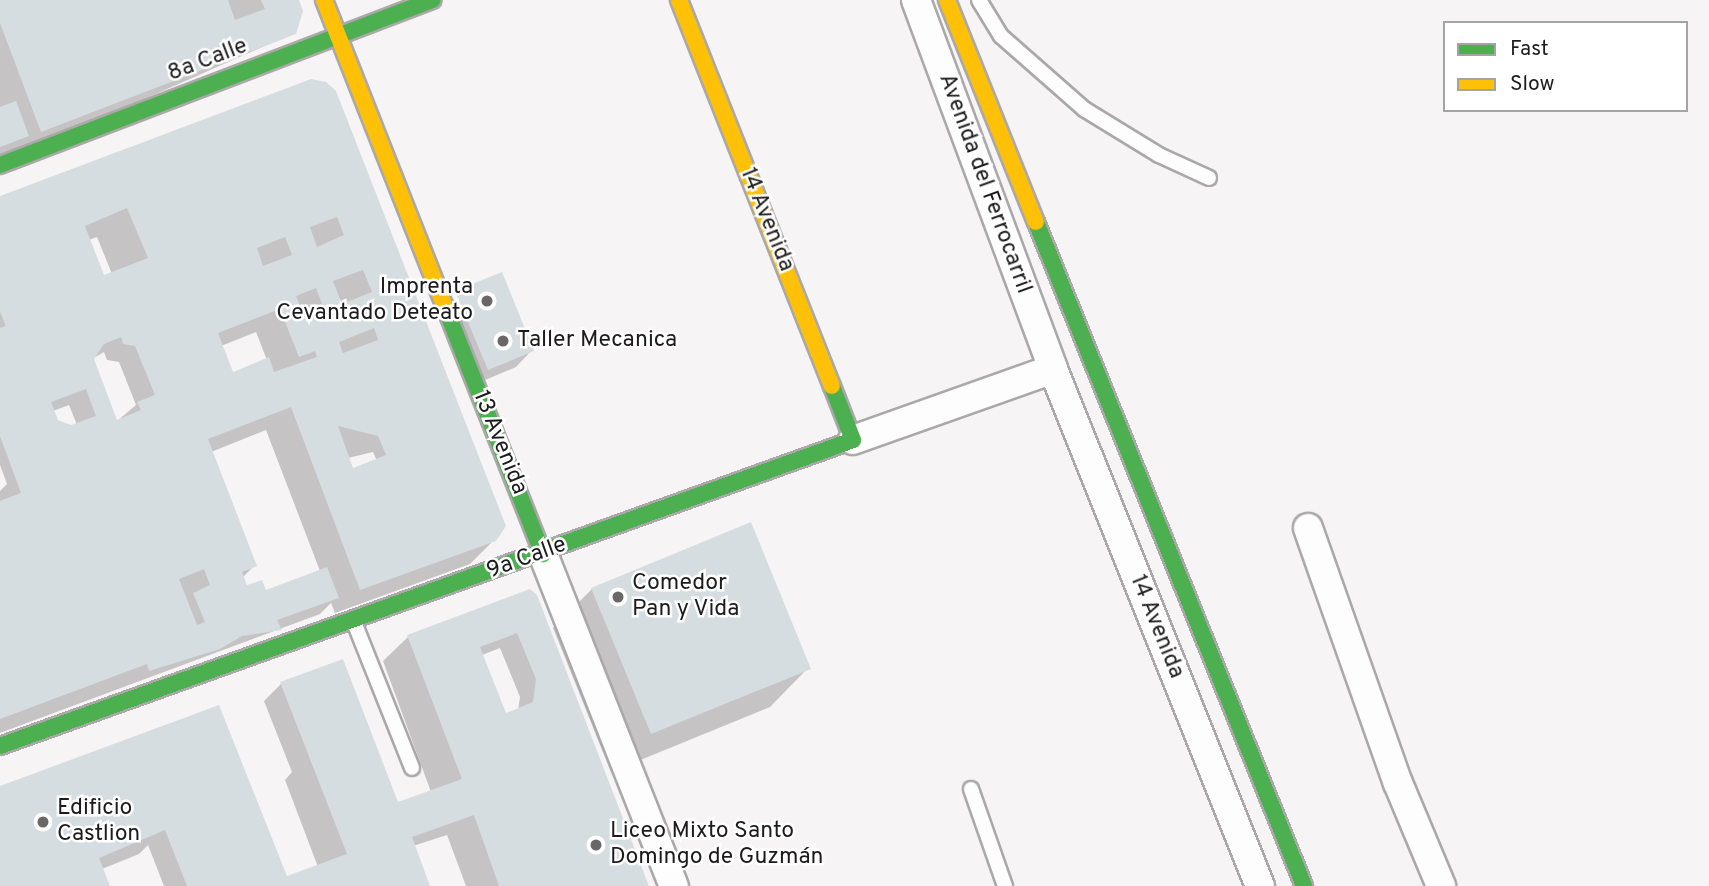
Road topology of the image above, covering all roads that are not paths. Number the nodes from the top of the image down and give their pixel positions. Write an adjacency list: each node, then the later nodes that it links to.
1 (324, 0): 7 (street, 13 Avenida)
2 (433, 0): 7 (street, 8a Calle)
3 (679, 0): 11 (street, 14 Avenida)
4 (916, 0): 10 (street, Avenida del Ferrocarril)
5 (947, 0): 21 (street)
6 (979, 0): 9 (lane)
7 (338, 36): 8 (street, 8a Calle); 13 (street, 13 Avenida)
8 (0, 165)
9 (1209, 178)
10 (1053, 369): 11 (street, 9a Calle); 20 (street, 14 Avenida)
11 (853, 440): 13 (street, 9a Calle)
12 (1308, 528): 22 (street)
13 (543, 554): 14 (street, 9a Calle); 18 (street, 13 Avenida)
14 (353, 620): 15 (street, 9a Calle); 16 (lane)
15 (0, 746)
16 (412, 768)
17 (971, 789): 19 (lane)
18 (674, 886)
19 (1005, 886)
20 (1260, 886)
21 (1304, 886)
22 (1441, 886)

